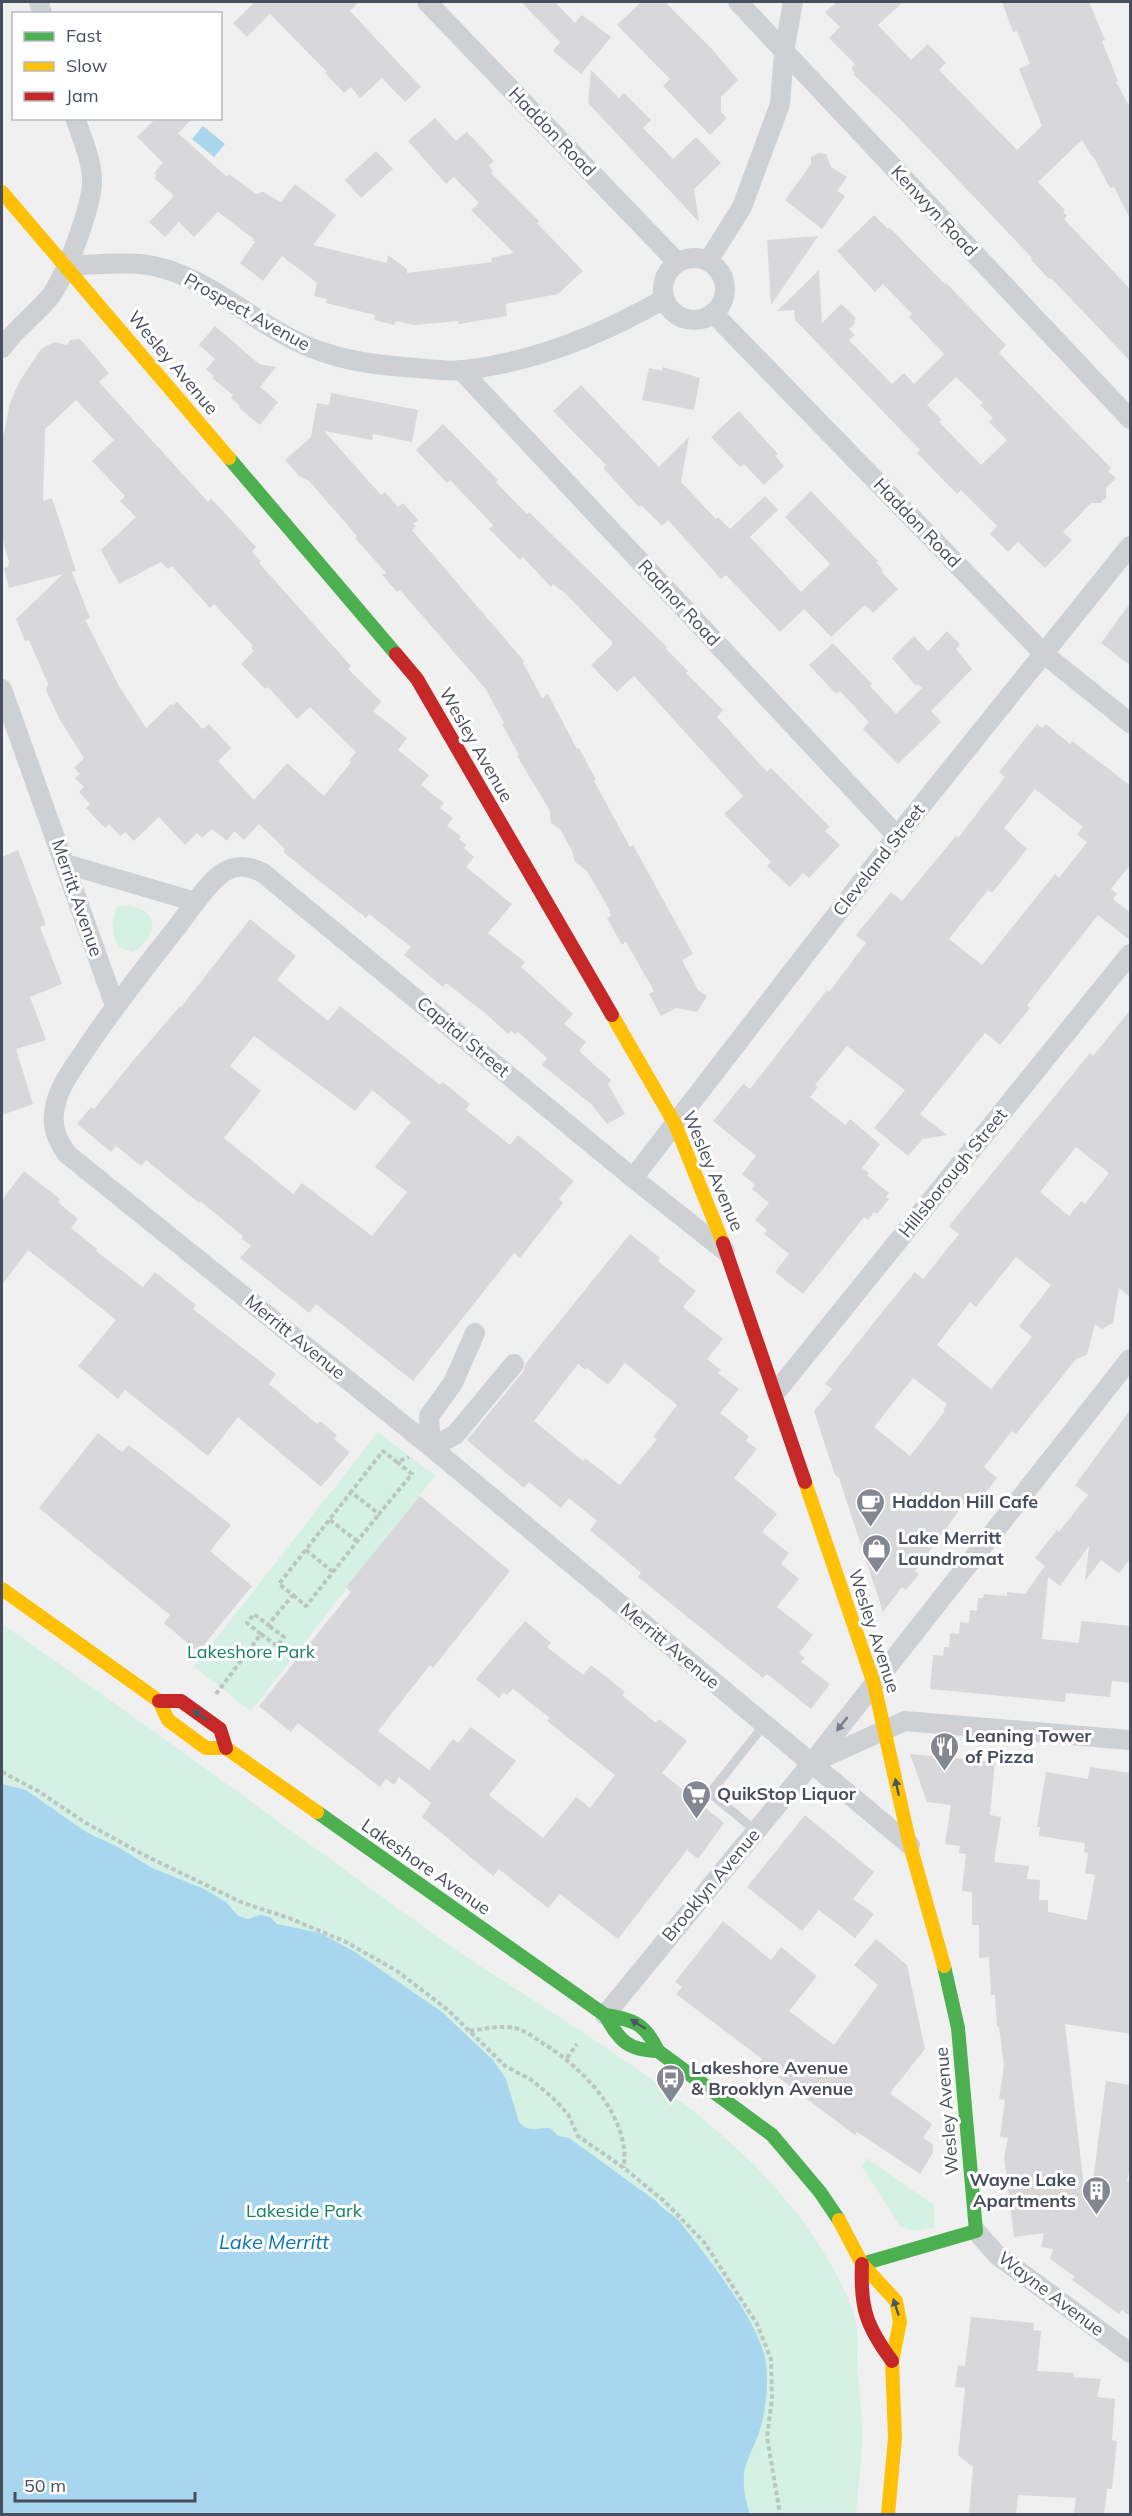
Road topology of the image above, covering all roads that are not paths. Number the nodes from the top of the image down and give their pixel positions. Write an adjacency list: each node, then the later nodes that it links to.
1 (427, 2): 8 (street, Haddon Road)
2 (738, 2): 4 (street, Kenwyn Road)
3 (793, 2): 4 (street)
4 (784, 52): 7 (street); 14 (street, Kenwyn Road)
5 (76, 120): 9 (street)
6 (2, 192): 9 (street, Wesley Avenue)
7 (708, 261): 8 (street); 11 (street)
8 (677, 262): 10 (street)
9 (67, 266): 12 (street); 13 (street, Prospect Avenue); 24 (street, Wesley Avenue)
10 (664, 299): 11 (street); 13 (street, Prospect Avenue)
11 (713, 313): 16 (street, Haddon Road)
12 (2, 348)
13 (461, 370): 19 (street, Radnor Road)
14 (1131, 419)
15 (1131, 546): 16 (street, Cleveland Street)
16 (1044, 654): 18 (street, Haddon Road); 19 (street, Cleveland Street)
17 (2, 689): 20 (street, Merritt Avenue)
18 (1131, 723)
19 (897, 836): 24 (street, Cleveland Street)
20 (66, 864): 21 (street); 23 (street, Merritt Avenue)
21 (196, 902): 23 (street, Capital Street); 25 (street, Capital Street)
22 (1131, 954): 30 (street, Hillsborough Street)
23 (115, 1006): 31 (street, Merritt Avenue)
24 (675, 1124): 25 (street, Cleveland Street); 26 (street, Wesley Avenue)
25 (633, 1178): 26 (street, Capital Street)
26 (727, 1253): 30 (street, Wesley Avenue)
27 (475, 1333): 31 (street)
28 (1131, 1359): 33 (street, Brooklyn Avenue)
29 (514, 1364): 31 (street)
30 (776, 1392): 33 (street, Wesley Avenue)
31 (431, 1447): 35 (street, Merritt Avenue)
32 (2, 1588): 34 (street, Lakeshore Avenue)
33 (874, 1684): 36 (street, Wesley Avenue); 39 (street, Brooklyn Avenue, one-way to 39)
34 (159, 1701): 38 (street, Lakeshore Avenue); 38 (street, Lakeshore Avenue, one-way to 34)
35 (765, 1725): 39 (street, Merritt Avenue); 40 (lane)
36 (885, 1729): 37 (street); 39 (street); 41 (street, Wesley Avenue, one-way to 36)
37 (1131, 1740)
38 (226, 1748): 42 (street, Lakeshore Avenue)
39 (811, 1764): 40 (street, Brooklyn Avenue); 41 (street, Merritt Avenue)
40 (756, 1830): 42 (street, Brooklyn Avenue)
41 (910, 1845): 44 (street, Wesley Avenue)
42 (605, 2015): 43 (street, Lakeshore Avenue, one-way to 42); 43 (street, Lakeshore Avenue)
43 (658, 2051): 45 (street, Lakeshore Avenue)
44 (976, 2231): 45 (street); 46 (street, Wayne Avenue)
45 (862, 2264): 47 (street, Lakeshore Avenue); 47 (street, Lakeshore Avenue, one-way to 45)
46 (1131, 2353)
47 (892, 2361): 48 (street, Lakeshore Avenue)
48 (888, 2514)

